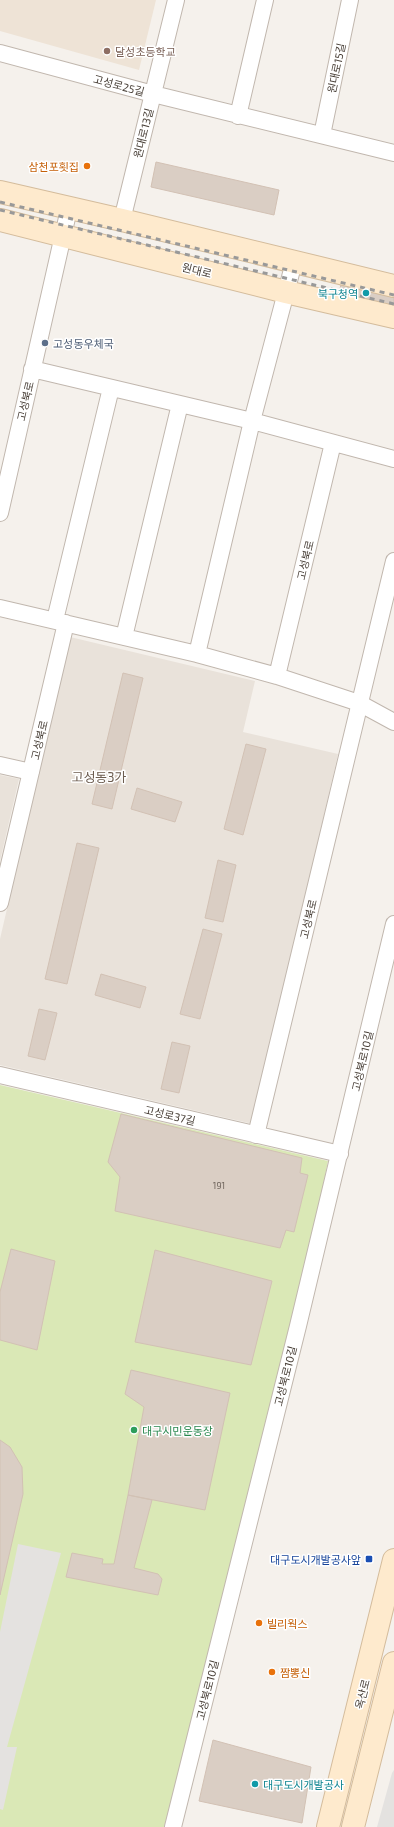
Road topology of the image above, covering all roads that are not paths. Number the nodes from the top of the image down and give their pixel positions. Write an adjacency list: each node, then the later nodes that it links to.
1 (176, 0): 5 (street, 원대로13길)
2 (265, 0): 6 (street)
3 (350, 0): 7 (street, 원대로15길)
4 (0, 53): 5 (street, 고성로25길)
5 (152, 94): 6 (street, 고성로25길); 12 (street, 원대로13길)
6 (238, 116): 7 (street, 고성로25길)
7 (322, 136): 8 (street, 고성로25길)
8 (394, 153)
9 (0, 192): 10 (main road)
10 (69, 209): 12 (main road); 13 (street)
11 (0, 220): 13 (main road, 원대로)
12 (122, 220): 14 (main road)
13 (62, 236): 16 (main road, 원대로); 18 (street)
14 (294, 262): 15 (main road); 16 (street)
15 (394, 286)
16 (286, 292): 17 (main road, 원대로); 21 (street)
17 (394, 317)
18 (32, 369): 19 (street, 고성북로); 24 (street, 고성북로)
19 (111, 388): 20 (street, 고성북로); 27 (street, 고성북로)
20 (180, 404): 21 (street, 고성북로); 28 (street)
21 (252, 421): 22 (street, 고성북로); 29 (street)
22 (333, 443): 23 (street, 고성북로); 30 (street, 고성북로)
23 (394, 459)
24 (0, 509)
25 (394, 561): 31 (street, 고성북로)
26 (0, 608): 27 (street)
27 (60, 622): 28 (street); 34 (street, 고성북로)
28 (124, 637): 29 (street)
29 (197, 654): 30 (street)
30 (277, 676): 31 (street)
31 (359, 703): 32 (street); 38 (street, 고성북로)
32 (394, 722)
33 (0, 765): 34 (street)
34 (31, 772): 35 (street, 고성북로)
35 (0, 903)
36 (394, 924): 39 (street, 고성북로10길)
37 (0, 1075): 38 (street, 고성로37길)
38 (256, 1135): 39 (street, 고성로37길)
39 (340, 1154): 44 (street, 고성북로10길)
40 (394, 1560): 42 (main road, 옥산로)
41 (394, 1663): 43 (main road)
42 (328, 1824)
43 (354, 1826)
44 (173, 1827)

